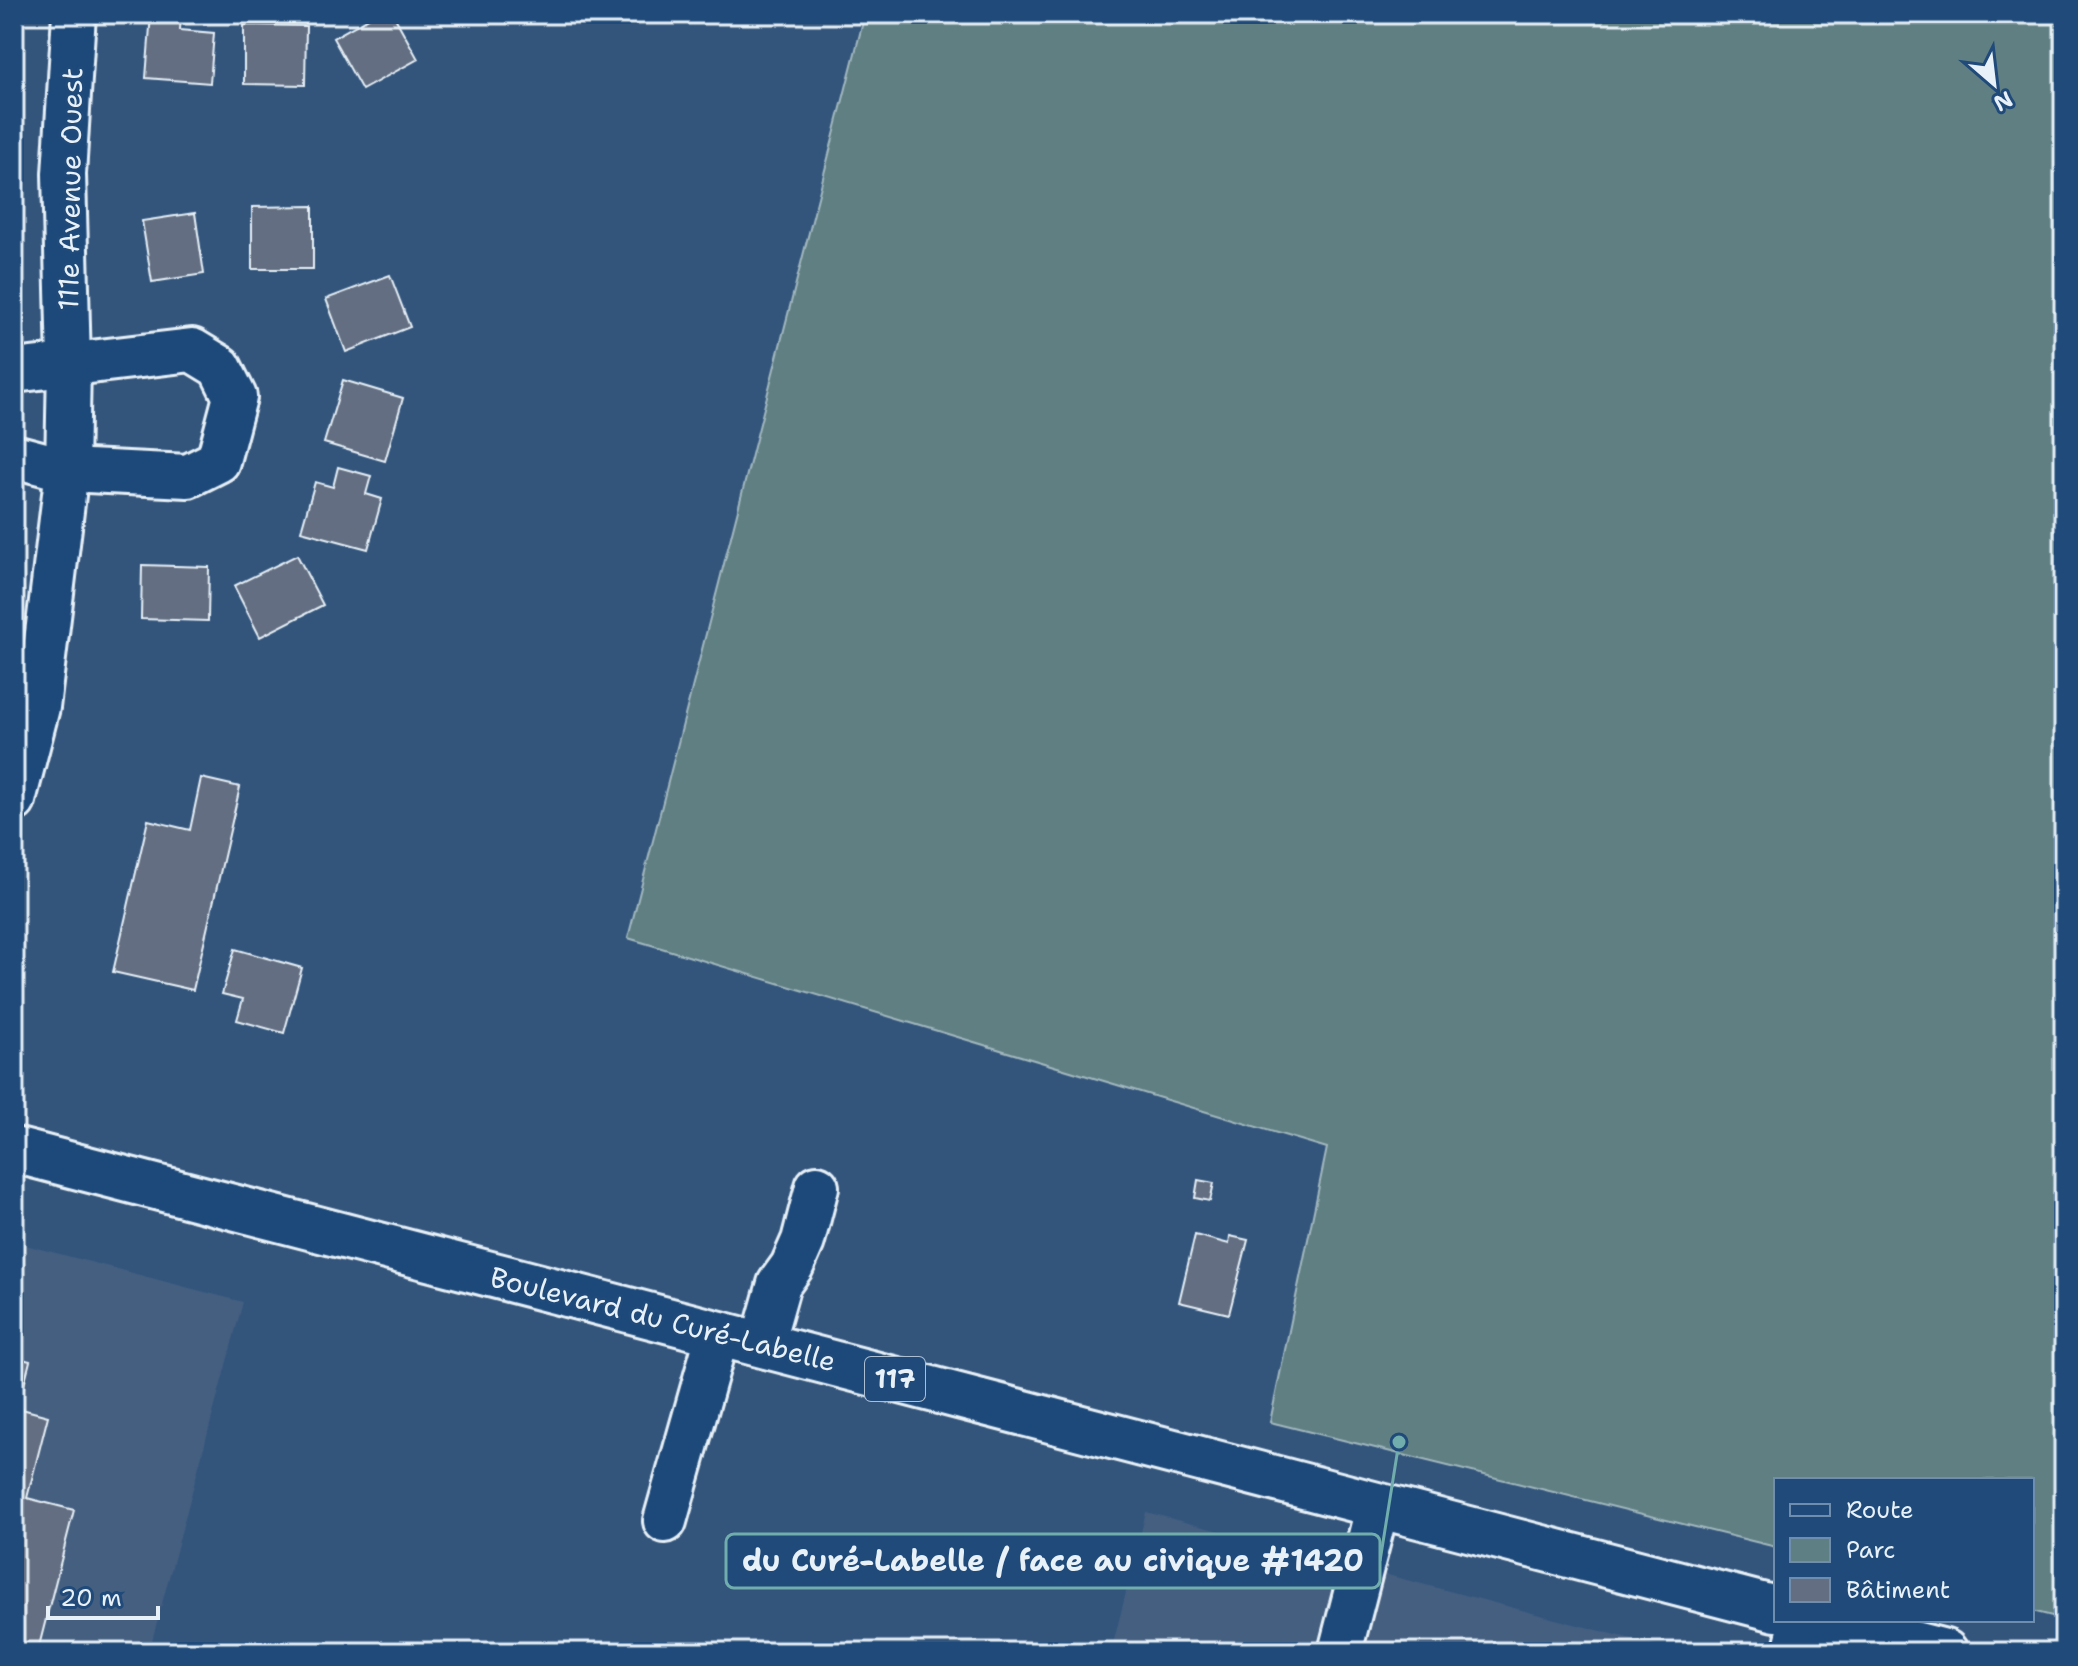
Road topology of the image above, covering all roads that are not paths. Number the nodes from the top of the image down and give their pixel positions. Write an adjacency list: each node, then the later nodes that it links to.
1 (74, 14): 2 (street, 111e Avenue Ouest)
2 (69, 364): 3 (street); 5 (street, 111e Avenue Ouest); 5 (street)
3 (14, 371)
4 (14, 456): 5 (street)
5 (67, 470): 6 (street, 111e Avenue Ouest)
6 (14, 800)
7 (14, 1150): 9 (main road, Boulevard du Curé-Labelle / 117)
8 (817, 1187): 10 (street)
9 (718, 1333): 10 (main road, Boulevard du Curé-Labelle / 117); 12 (street)
10 (762, 1344): 11 (main road, Boulevard du Curé-Labelle / 117)
11 (1378, 1505): 13 (main road, Boulevard du Curé-Labelle / 117); 16 (street)
12 (665, 1521)
13 (1774, 1608)
14 (1802, 1622): 17 (street)
15 (1828, 1622): 18 (main road)
16 (1340, 1652)
17 (1794, 1652)
18 (1945, 1652)

